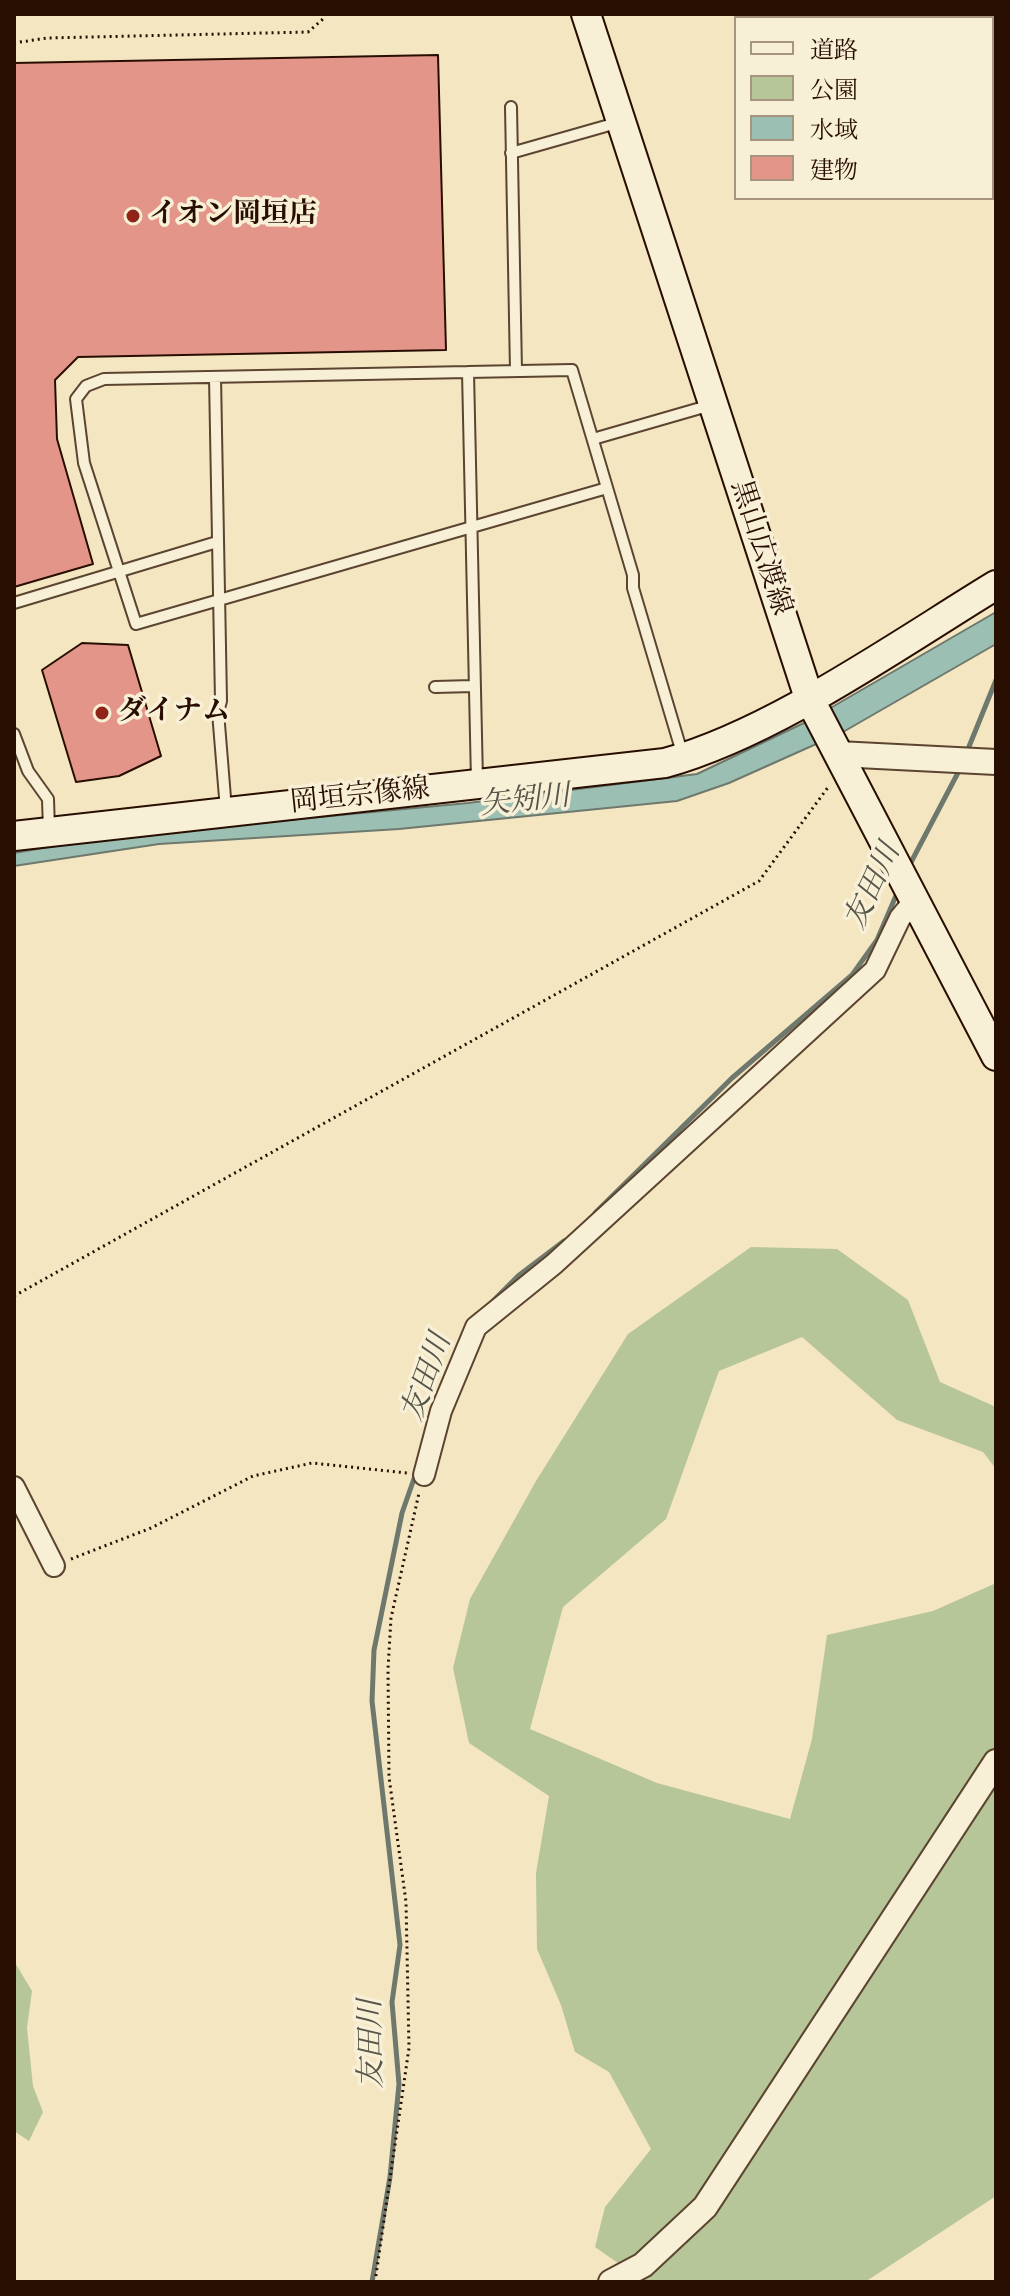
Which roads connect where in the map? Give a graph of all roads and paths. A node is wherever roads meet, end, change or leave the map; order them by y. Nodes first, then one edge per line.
1 (322, 14) edge
2 (586, 14) edge
3 (14, 43) edge
4 (511, 107) dead end
5 (621, 122) junction
6 (511, 153) junction
7 (516, 371) junction
8 (468, 372) junction
9 (215, 377) junction
10 (713, 405) junction
11 (593, 439) junction
12 (607, 488) junction
13 (470, 527) junction
14 (217, 542) junction
15 (116, 573) junction
16 (996, 585) edge
17 (219, 599) junction
18 (14, 603) edge
19 (473, 686) junction
20 (435, 687) dead end
21 (809, 698) junction
22 (14, 734) edge
23 (684, 758) junction
24 (991, 762) edge
25 (843, 764) junction
26 (477, 785) junction
27 (226, 812) junction
28 (49, 830) junction
29 (14, 836) edge
30 (915, 900) junction
31 (996, 1056) edge
32 (14, 1296) edge
33 (424, 1475) junction
34 (14, 1487) edge
35 (54, 1566) joint
36 (996, 1762) edge
37 (375, 2282) edge
38 (611, 2282) edge

1 - 3 path
2 - 5 main road, 黒山広渡線
4 - 6 lane
5 - 6 lane
5 - 10 main road, 黒山広渡線
6 - 7 lane
7 - 8 lane
7 - 11 lane
8 - 9 lane
8 - 13 lane
9 - 14 lane
9 - 15 lane
10 - 11 lane
10 - 21 main road, 黒山広渡線
11 - 12 lane
12 - 13 lane
12 - 23 lane
13 - 17 lane
13 - 19 lane
14 - 15 lane
14 - 17 lane
15 - 17 lane
15 - 18 lane
16 - 21 main road, 岡垣宗像線
17 - 27 lane
19 - 20 lane
19 - 26 lane
21 - 23 main road, 岡垣宗像線
21 - 25 main road, 黒山広渡線
22 - 28 lane
23 - 26 main road, 岡垣宗像線
24 - 25 street
25 - 30 main road, 黒山広渡線
25 - 32 path
26 - 27 main road, 岡垣宗像線
27 - 28 main road, 岡垣宗像線
28 - 29 main road, 岡垣宗像線
30 - 31 main road, 黒山広渡線
30 - 33 street
33 - 35 path
33 - 37 path
34 - 35 street
36 - 38 street

